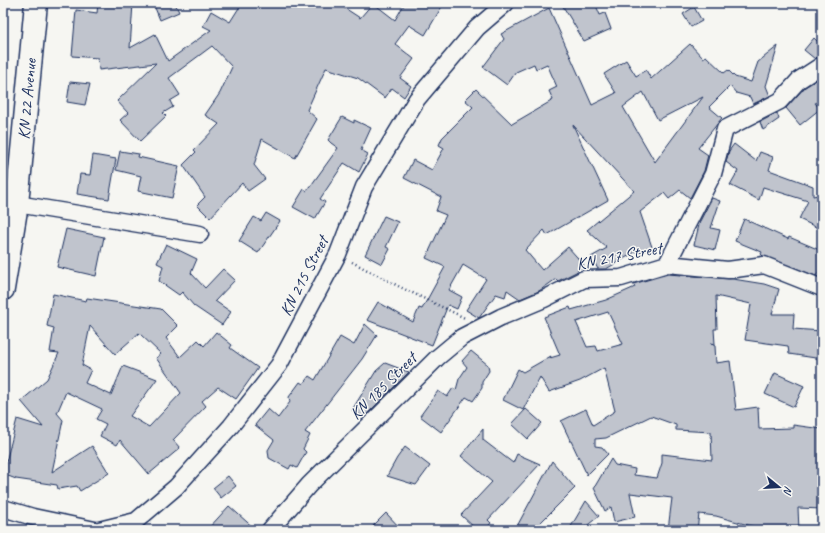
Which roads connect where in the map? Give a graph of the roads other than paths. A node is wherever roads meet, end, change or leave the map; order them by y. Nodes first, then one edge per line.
1 (36, 3) edge
2 (506, 3) edge
3 (822, 65) edge
4 (17, 204) junction
5 (200, 234) dead end
6 (667, 264) junction
7 (822, 288) edge
8 (3, 289) edge
9 (544, 299) joint
10 (3, 508) edge
11 (95, 530) edge
12 (99, 530) edge
13 (270, 530) edge

1 - 4 street, KN 22 Avenue
2 - 12 street, KN 215 Street
3 - 6 street
4 - 5 street
4 - 8 street, KN 22 Avenue
6 - 7 street, KN 217 Street
6 - 9 street, KN 217 Street
9 - 13 street, KN 185 Street
10 - 11 street

